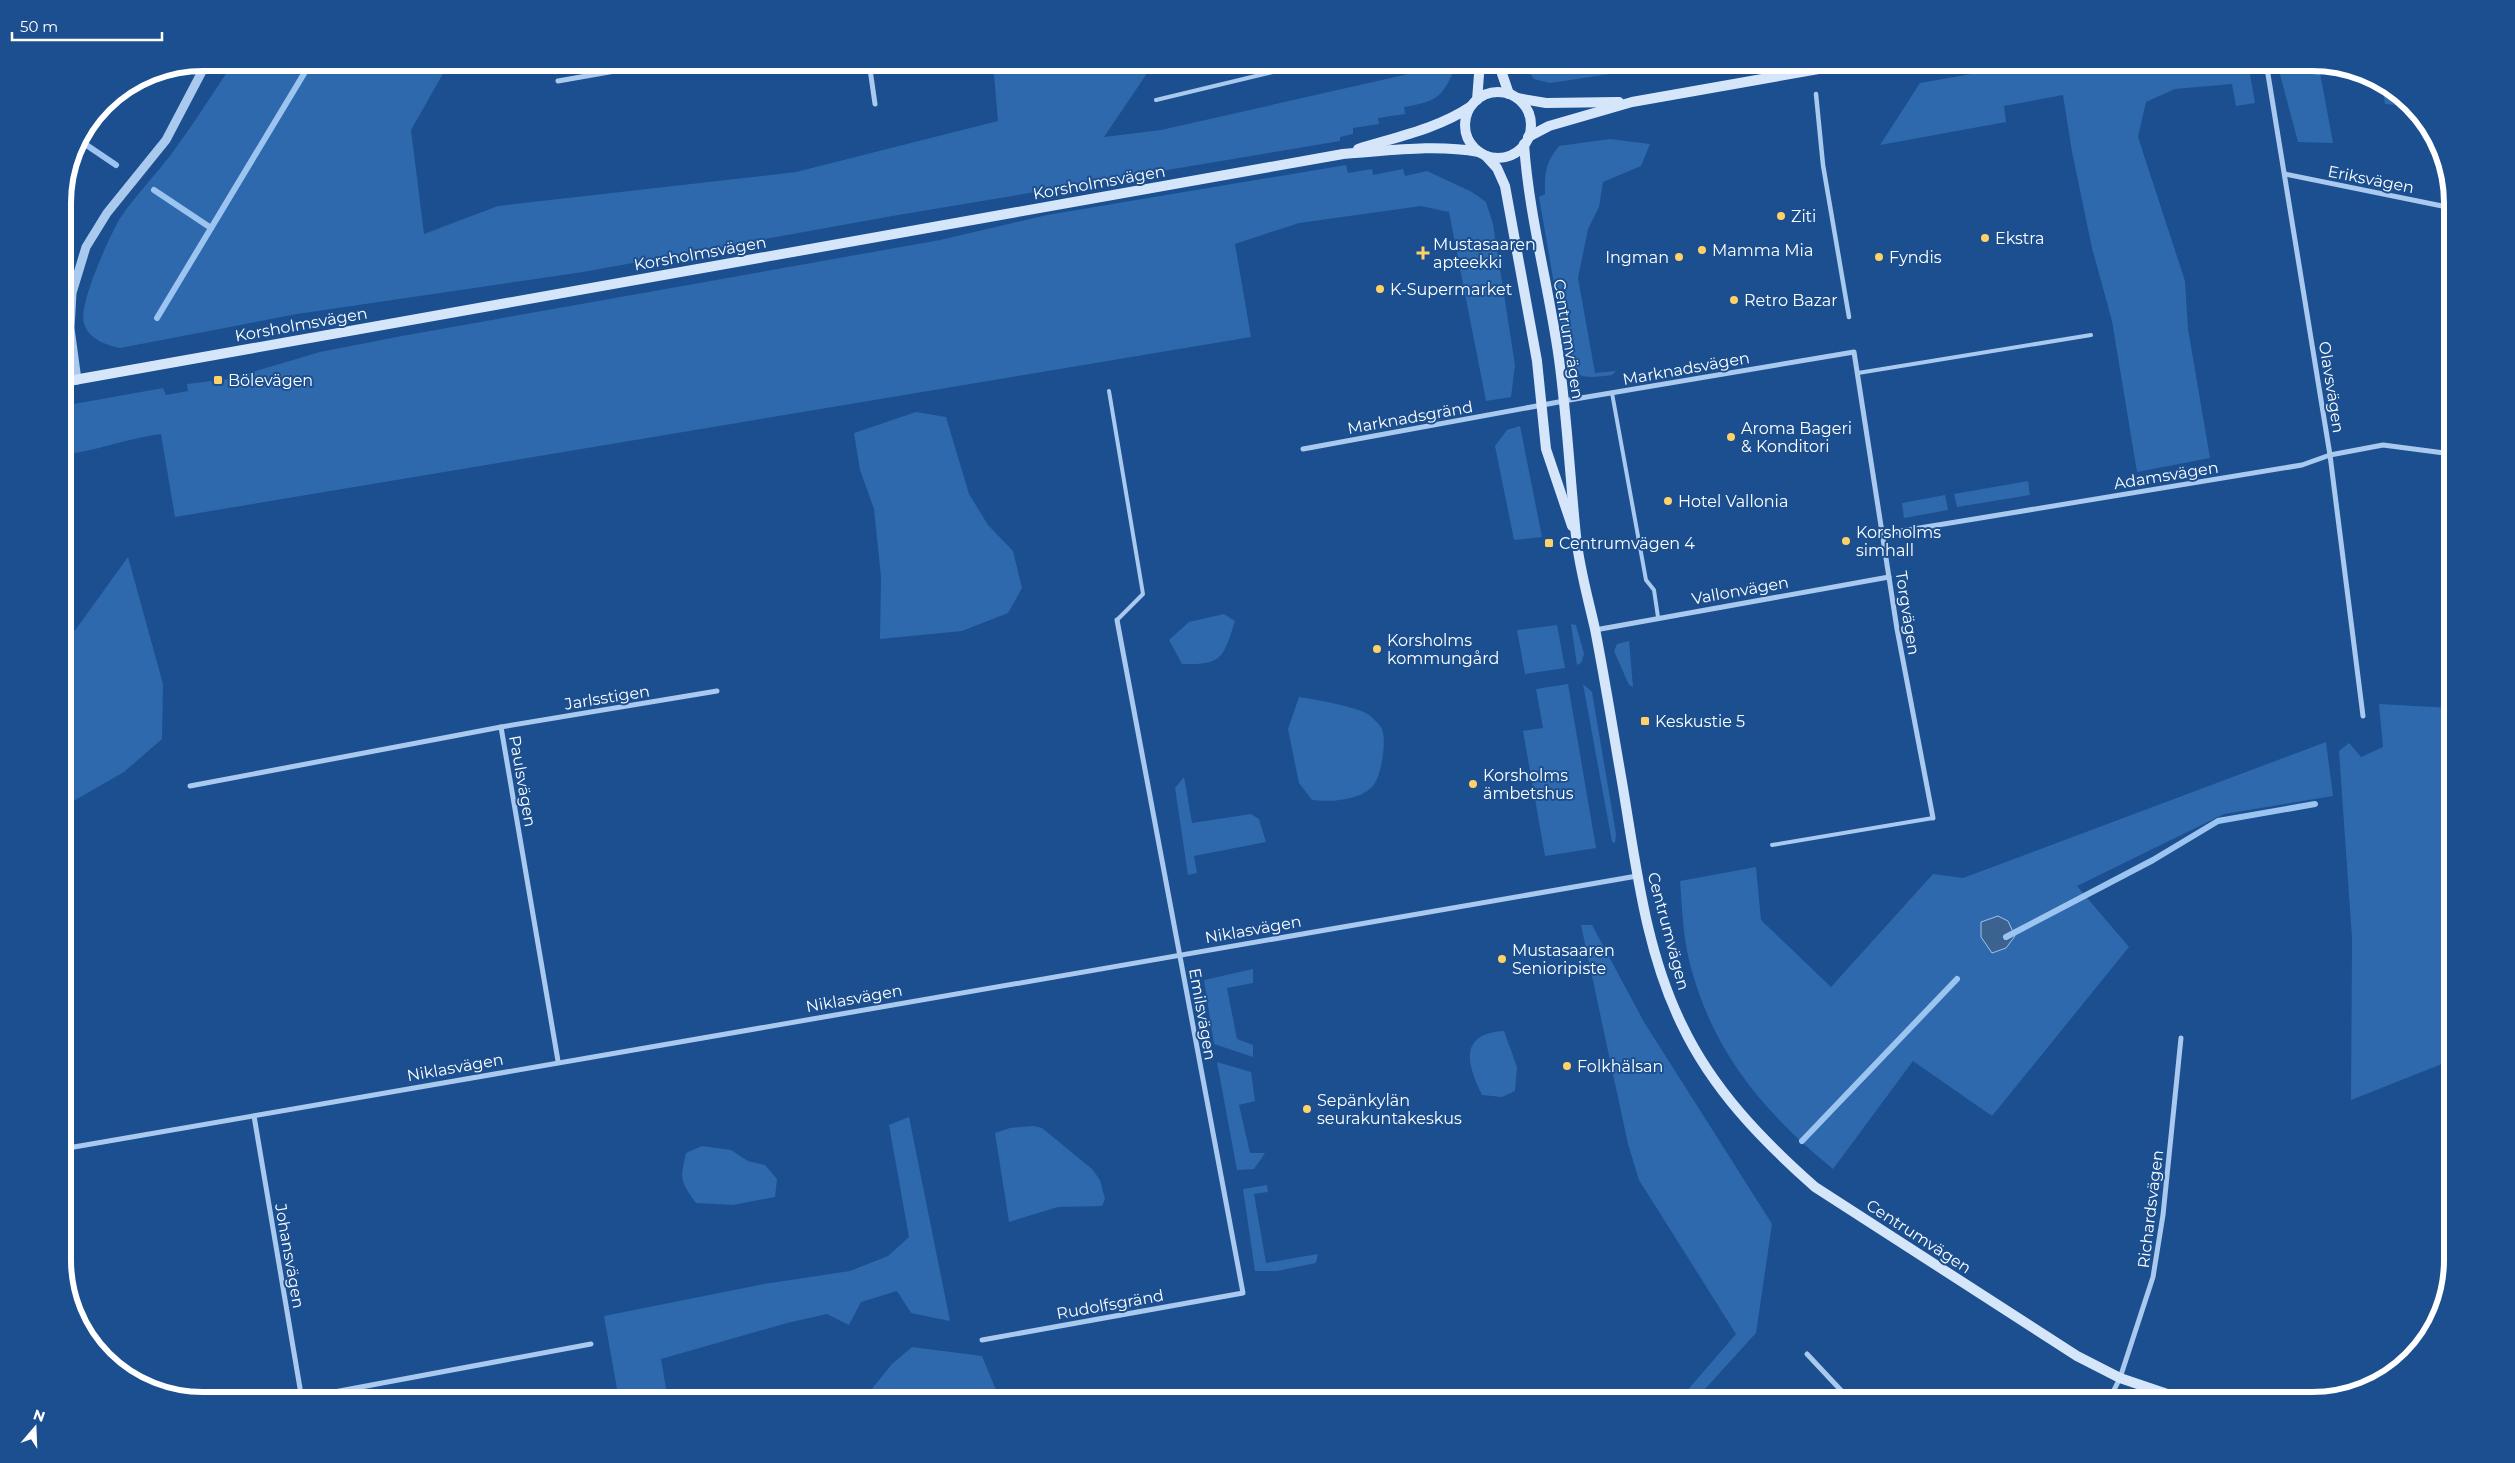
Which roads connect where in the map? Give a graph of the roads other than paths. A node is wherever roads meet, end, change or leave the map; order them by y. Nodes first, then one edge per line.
1 (201, 71) edge
2 (615, 71) edge
3 (870, 71) edge
4 (1277, 71) edge
5 (1479, 71) edge
6 (1502, 71) edge
7 (1807, 71) edge
8 (2268, 71) edge
9 (558, 81) dead end
10 (1816, 94) dead end
11 (1513, 96) junction
12 (1156, 100) dead end
13 (1632, 102) junction
14 (1474, 103) junction
15 (875, 104) dead end
16 (1526, 140) junction
17 (1343, 154) junction
18 (1482, 154) junction
19 (2285, 174) junction
20 (2443, 206) edge
21 (72, 293) edge
22 (1849, 316) dead end
23 (2090, 335) dead end
24 (72, 343) edge
25 (1854, 352) joint
26 (1858, 373) junction
27 (77, 380) junction
28 (72, 381) edge
29 (1109, 392) dead end
30 (1612, 393) junction
31 (1564, 402) junction
32 (1542, 406) junction
33 (1522, 409) joint
34 (1303, 449) dead end
35 (2443, 453) edge
36 (2330, 455) junction
37 (1883, 534) junction
38 (1576, 538) junction
39 (1889, 577) junction
40 (1658, 617) junction
41 (1117, 620) joint
42 (1595, 630) junction
43 (717, 691) dead end
44 (2363, 716) dead end
45 (501, 727) junction
46 (190, 786) dead end
47 (1933, 818) joint
48 (1772, 844) dead end
49 (1638, 876) junction
50 (1179, 954) junction
51 (2181, 1038) dead end
52 (558, 1062) junction
53 (254, 1116) junction
54 (74, 1146) dead end
55 (1243, 1293) joint
56 (982, 1340) dead end
57 (591, 1344) dead end
58 (1807, 1354) dead end
59 (2120, 1378) junction
60 (301, 1392) edge
61 (339, 1392) edge
62 (1843, 1392) edge
63 (2113, 1392) edge
64 (2161, 1392) edge

1 - 21 street
2 - 9 street
3 - 15 street
4 - 12 lane
5 - 14 main road
6 - 11 main road
7 - 13 main road
8 - 19 street, Olavsvägen
10 - 22 street
11 - 13 main road
11 - 14 main road
11 - 16 main road
13 - 16 main road
14 - 17 main road, Korsholmsvägen
14 - 18 main road
16 - 18 main road
16 - 31 main road, Centrumvägen
17 - 18 main road, Korsholmsvägen
17 - 27 main road, Korsholmsvägen
18 - 32 main road, Centrumvägen
19 - 20 street, Eriksvägen
19 - 36 street, Olavsvägen
23 - 26 lane
24 - 27 street
25 - 26 street, Torgvägen
25 - 30 street, Marknadsvägen
26 - 37 street, Torgvägen
27 - 28 main road, Korsholmsvägen
29 - 41 lane
30 - 31 street, Marknadsvägen
30 - 40 lane
31 - 32 street, Marknadsvägen
31 - 38 main road, Centrumvägen
32 - 33 street, Marknadsvägen
32 - 38 main road, Centrumvägen
33 - 34 street, Marknadsgränd
35 - 36 street, Adamsvägen
36 - 37 street, Adamsvägen
36 - 44 street, Olavsvägen
37 - 39 street, Torgvägen
38 - 42 main road, Centrumvägen
39 - 40 street, Vallonvägen
39 - 47 street, Torgvägen
40 - 42 street, Vallonvägen
41 - 50 street, Emilsvägen
42 - 49 main road, Centrumvägen
43 - 45 street, Jarlsstigen
45 - 46 street, Paulsvägen
45 - 52 street, Paulsvägen
47 - 48 lane
49 - 50 street, Niklasvägen
49 - 59 main road, Centrumvägen
50 - 52 street, Niklasvägen
50 - 55 street, Emilsvägen
51 - 59 street, Richardsvägen
52 - 53 street, Niklasvägen
53 - 54 street, Niklasvägen
53 - 60 street, Johansvägen
55 - 56 street, Rudolfsgränd
57 - 61 street
58 - 62 street
59 - 63 street, Richardsvägen
59 - 64 main road, Centrumvägen

